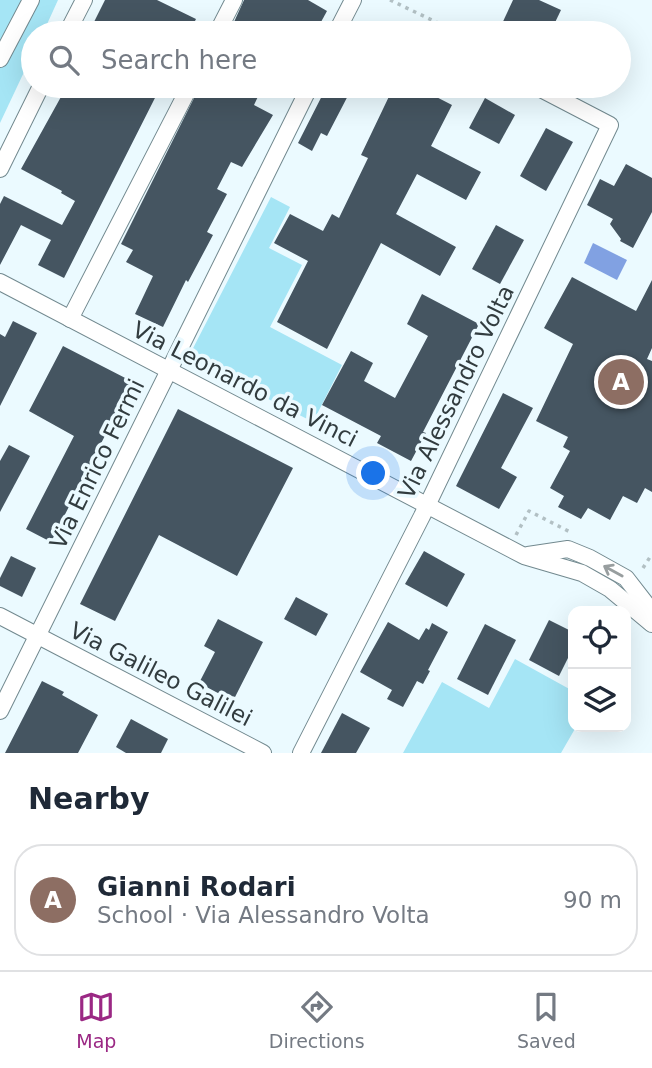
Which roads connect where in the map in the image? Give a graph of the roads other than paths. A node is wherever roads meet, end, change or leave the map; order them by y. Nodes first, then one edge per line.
1 (32, 0) edge
2 (84, 0) edge
3 (234, 0) edge
4 (353, 0) edge
5 (73, 21) edge
6 (223, 21) edge
7 (342, 21) edge
8 (0, 59) edge
9 (35, 98) edge
10 (184, 98) edge
11 (304, 98) edge
12 (558, 98) edge
13 (0, 169) edge
14 (0, 282) edge
15 (70, 319) junction
16 (169, 371) junction
17 (428, 505) junction
18 (0, 616) edge
19 (652, 623) edge
20 (37, 636) junction
21 (0, 711) edge
22 (263, 753) edge
23 (301, 753) edge

1 - 8 street
2 - 5 street
3 - 6 street
4 - 7 street
9 - 13 street
10 - 15 street
11 - 16 street, Via Enrico Fermi
12 - 17 street, Via Alessandro Volta
14 - 15 street, Via Leonardo da Vinci
15 - 16 street, Via Leonardo da Vinci
16 - 17 street, Via Leonardo da Vinci
16 - 20 street, Via Enrico Fermi
17 - 19 street, Via Leonardo da Vinci
17 - 23 street, Via Alessandro Volta
18 - 20 street
20 - 21 street, Via Enrico Fermi
20 - 22 street, Via Galileo Galilei

